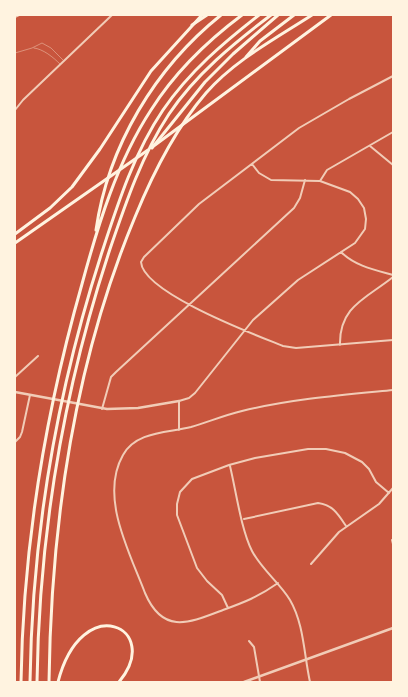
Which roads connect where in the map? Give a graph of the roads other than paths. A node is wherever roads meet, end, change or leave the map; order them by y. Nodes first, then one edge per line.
1 (19, 15) edge
2 (112, 15) edge
3 (202, 15) edge
4 (207, 15) edge
5 (221, 15) edge
6 (242, 15) edge
7 (259, 15) edge
8 (271, 15) edge
9 (278, 15) edge
10 (294, 15) edge
11 (312, 15) edge
12 (332, 15) edge
13 (15, 17) edge
14 (192, 25) junction
15 (32, 48) junction
16 (15, 52) edge
17 (64, 61) junction
18 (242, 61) junction
19 (60, 65) junction
20 (393, 76) edge
21 (15, 110) edge
22 (393, 132) edge
23 (369, 145) junction
24 (152, 148) junction
25 (252, 164) junction
26 (393, 166) edge
27 (305, 180) junction
28 (320, 181) junction
29 (15, 234) edge
30 (95, 239) junction
31 (15, 243) edge
32 (341, 252) junction
33 (393, 276) edge
34 (188, 305) junction
35 (244, 330) junction
36 (393, 340) edge
37 (340, 345) junction
38 (38, 356) dead end
39 (15, 378) edge
40 (393, 390) edge
41 (15, 392) edge
42 (30, 395) junction
43 (179, 401) junction
44 (102, 409) junction
45 (179, 430) junction
46 (15, 442) edge
47 (230, 465) junction
48 (393, 488) edge
49 (389, 493) junction
50 (243, 520) junction
51 (346, 526) junction
52 (392, 540) edge
53 (393, 544) edge
54 (311, 564) dead end
55 (278, 583) junction
56 (228, 608) junction
57 (393, 628) edge
58 (249, 640) dead end
59 (305, 659) junction
60 (259, 676) junction
61 (21, 682) edge
62 (30, 682) edge
63 (36, 682) edge
64 (49, 682) edge
65 (58, 682) edge
66 (119, 682) edge
67 (244, 682) edge
68 (260, 682) edge
69 (310, 682) edge

1 - 13 street
2 - 17 street
3 - 14 highway
4 - 14 highway
5 - 30 highway
6 - 30 highway
7 - 62 highway
8 - 63 highway
9 - 24 highway
10 - 18 highway
11 - 18 highway
12 - 24 highway
14 - 29 highway
15 - 16 lane
15 - 17 lane
15 - 19 lane
17 - 19 street
18 - 64 highway
19 - 21 street
20 - 25 street
22 - 23 street
23 - 26 street
23 - 28 street
24 - 31 highway
25 - 27 street
25 - 34 street
27 - 28 street
27 - 34 street
28 - 32 street
30 - 61 highway
32 - 33 street
32 - 35 street
33 - 37 street
34 - 35 street
34 - 44 street
35 - 37 street
35 - 43 street
36 - 37 street
38 - 39 street
40 - 45 street
41 - 42 street
42 - 44 street
42 - 46 street
43 - 44 street
43 - 45 street
45 - 56 street
47 - 49 street
47 - 50 street
47 - 56 street
48 - 49 street
49 - 51 street
50 - 51 street
50 - 55 street
51 - 54 street
52 - 53 street
55 - 56 street
55 - 59 street
57 - 59 street
58 - 60 street
59 - 60 street
59 - 69 street
60 - 67 street
60 - 68 street
65 - 66 highway

